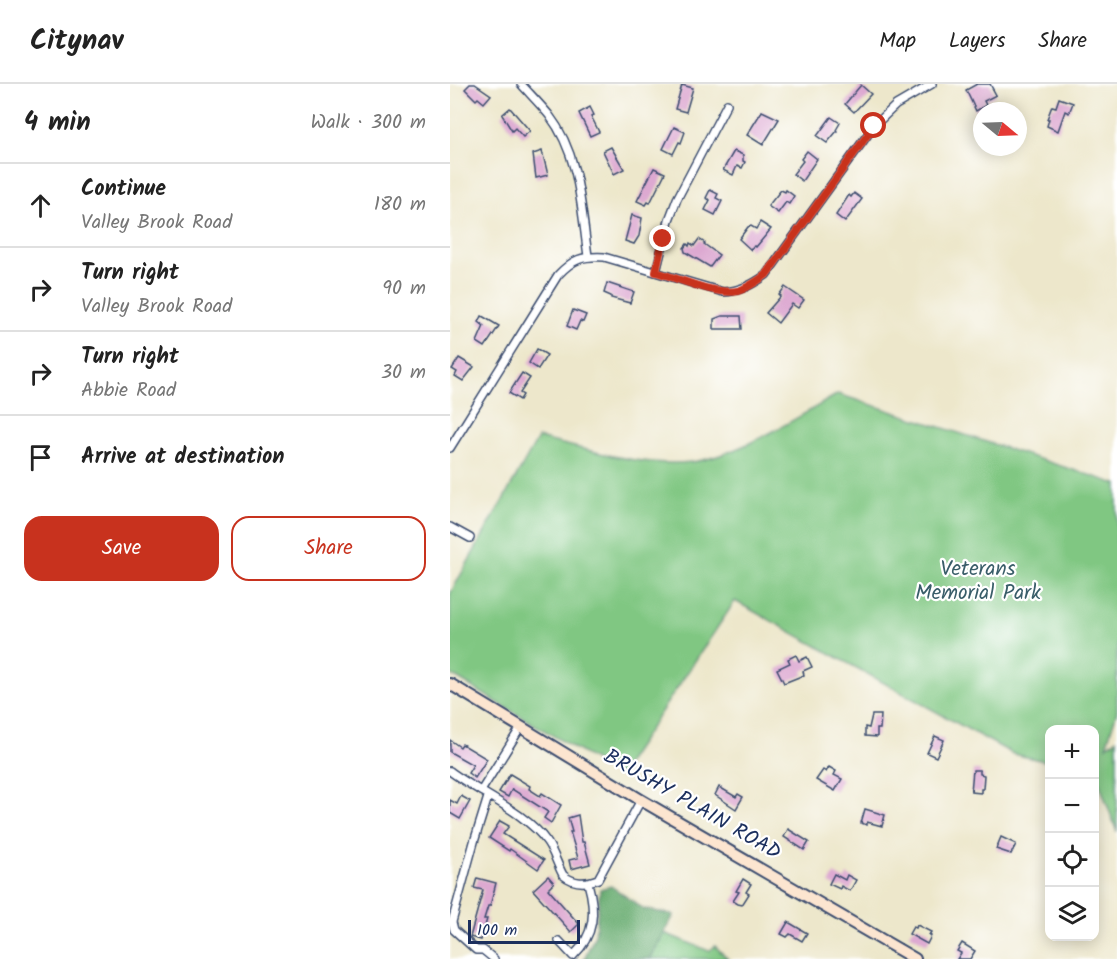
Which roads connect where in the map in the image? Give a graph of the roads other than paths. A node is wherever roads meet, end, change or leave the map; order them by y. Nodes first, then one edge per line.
1 (521, 84) edge
2 (932, 84) edge
3 (727, 104) dead end
4 (588, 256) junction
5 (656, 272) junction
6 (450, 448) edge
7 (450, 527) edge
8 (470, 538) dead end
9 (450, 684) edge
10 (521, 727) junction
11 (450, 771) edge
12 (481, 791) junction
13 (488, 797) junction
14 (641, 800) junction
15 (588, 883) junction
16 (559, 941) dead end
17 (494, 959) edge
18 (915, 959) edge

1 - 4 street
2 - 5 street
3 - 5 street
4 - 5 street
4 - 6 street
7 - 8 street
9 - 10 main road, BRUSHY PLAIN ROAD
10 - 12 street
10 - 14 main road, BRUSHY PLAIN ROAD
11 - 12 street
12 - 13 street
13 - 15 street
13 - 17 street
14 - 15 street
14 - 18 main road, BRUSHY PLAIN ROAD
15 - 16 street

